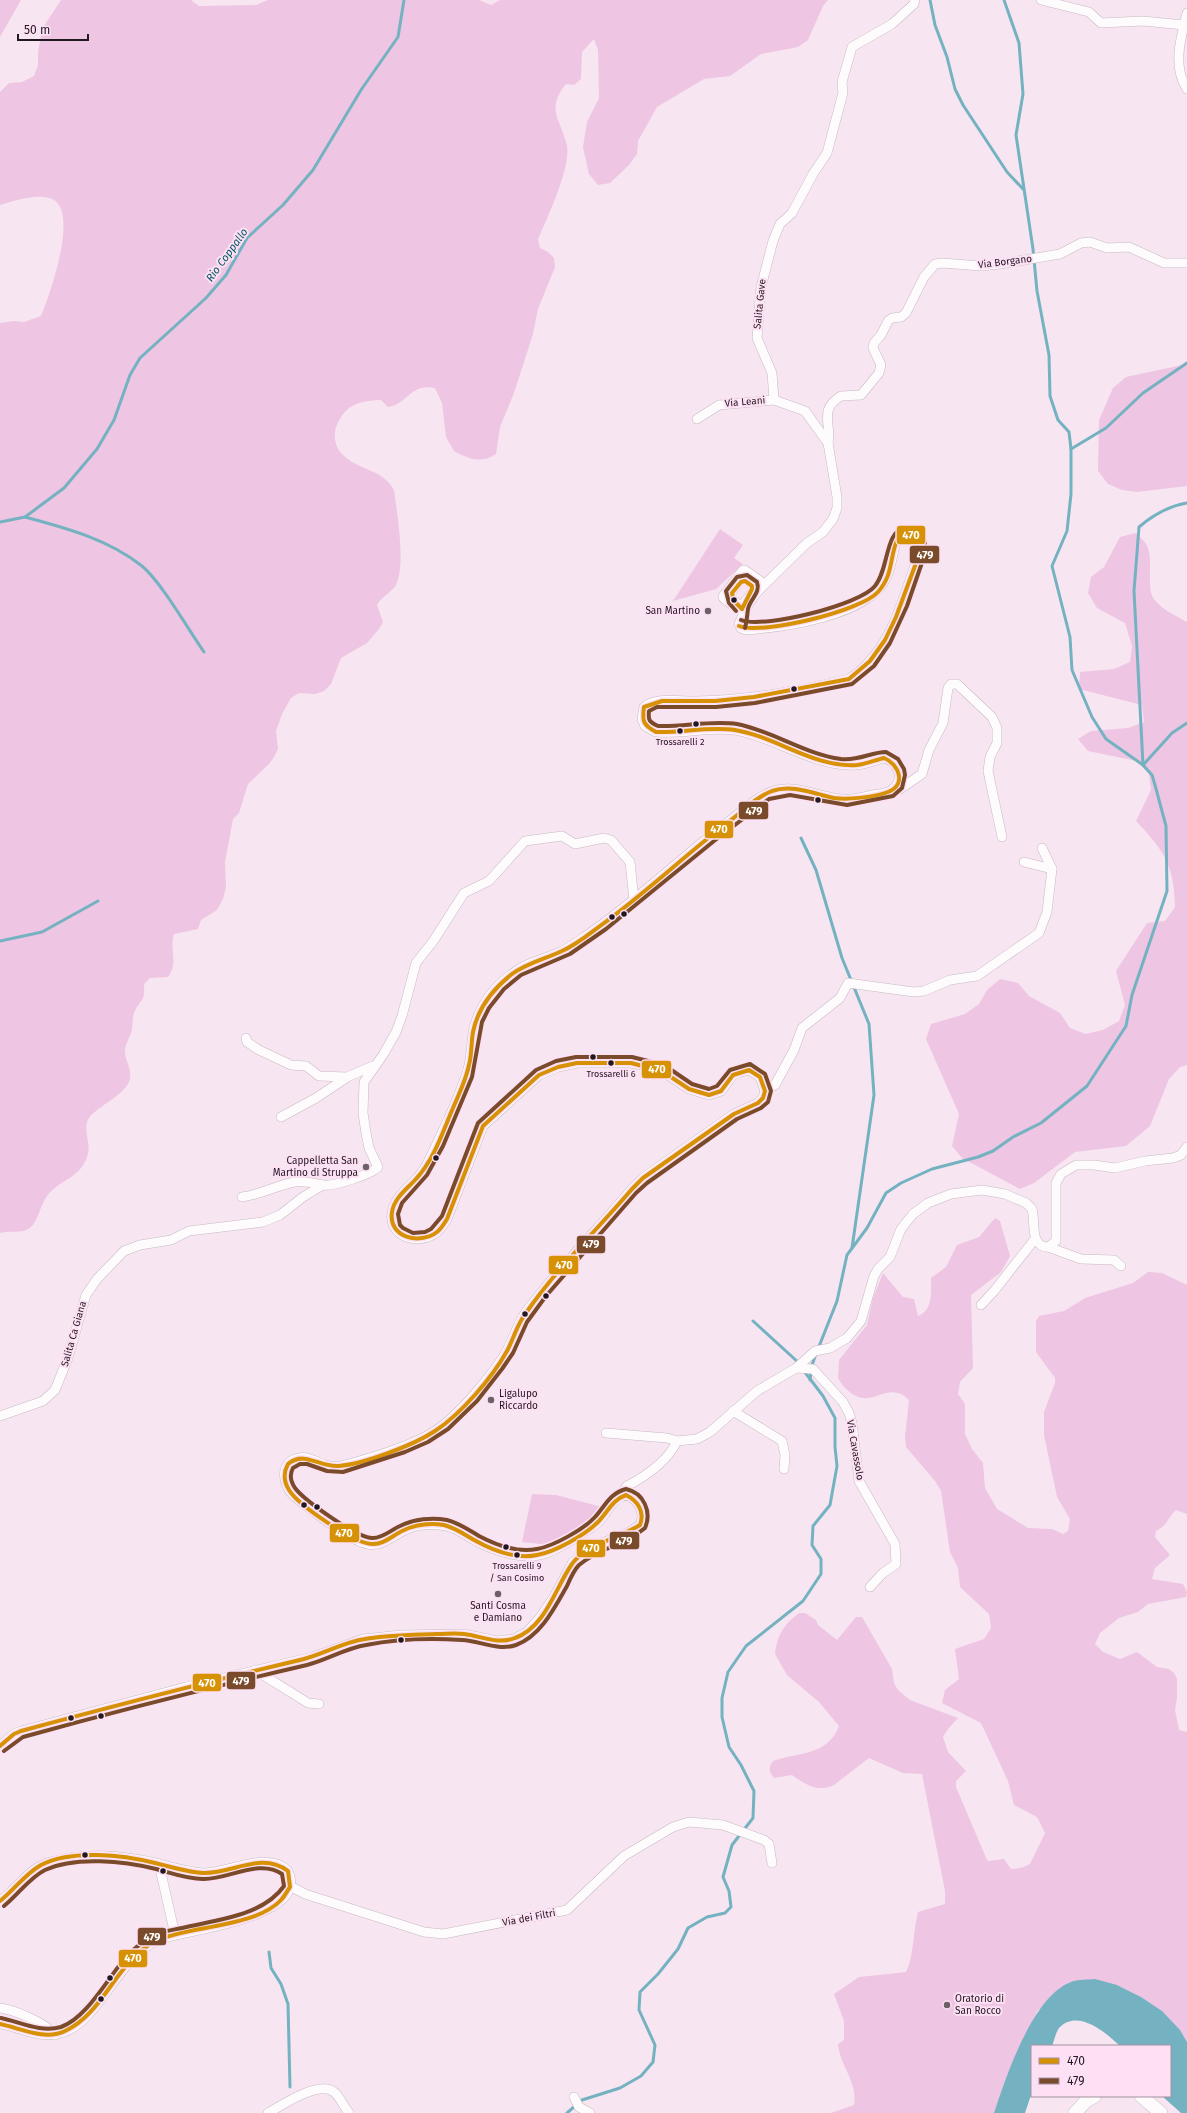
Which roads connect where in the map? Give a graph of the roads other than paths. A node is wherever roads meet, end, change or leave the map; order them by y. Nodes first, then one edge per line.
1 (915, 0) edge
2 (1041, 0) edge
3 (1187, 13) edge
4 (1184, 25) junction
5 (1187, 89) edge
6 (1187, 263) edge
7 (774, 400) junction
8 (697, 419) dead end
9 (828, 443) junction
10 (893, 789) junction
11 (1002, 838) dead end
12 (1042, 848) dead end
13 (1024, 862) dead end
14 (1052, 868) junction
15 (634, 900) junction
16 (246, 1038) dead end
17 (374, 1066) junction
18 (347, 1077) junction
19 (765, 1087) junction
20 (281, 1117) dead end
21 (1187, 1147) edge
22 (323, 1185) junction
23 (242, 1198) dead end
24 (1035, 1239) junction
25 (1048, 1247) junction
26 (1121, 1266) dead end
27 (981, 1305) dead end
28 (796, 1368) junction
29 (733, 1411) junction
30 (0, 1416) edge
31 (606, 1433) dead end
32 (677, 1441) junction
33 (784, 1469) dead end
34 (626, 1495) junction
35 (870, 1587) dead end
36 (255, 1670) junction
37 (319, 1704) dead end
38 (0, 1746) edge
39 (772, 1863) dead end
40 (159, 1864) junction
41 (292, 1887) junction
42 (0, 1901) edge
43 (173, 1926) dead end
44 (0, 2008) edge
45 (0, 2024) edge
46 (55, 2035) junction
47 (574, 2097) dead end
48 (1093, 2097) edge
49 (1143, 2097) edge
50 (586, 2111) edge
51 (268, 2113) edge
52 (349, 2113) edge
53 (1075, 2113) edge
54 (1161, 2113) edge

1 - 7 street, Salita Gave
2 - 4 street
3 - 4 street
4 - 5 street
6 - 9 street, Via Borgano
7 - 8 street, Via Leani
7 - 9 street
9 - 10 street
10 - 11 street
10 - 15 street
12 - 14 street
13 - 14 street
14 - 19 street
15 - 17 street
15 - 19 street
16 - 18 street
17 - 18 street
17 - 22 street, Salita Ca Giana
18 - 20 street
19 - 34 street
21 - 25 street
22 - 23 street, Salita Ca Giana
22 - 30 street, Salita Ca Giana
24 - 25 street
24 - 27 street
24 - 28 street
25 - 26 street
28 - 29 street
28 - 35 street, Via Cavassolo
29 - 32 street
29 - 33 street
31 - 32 street
32 - 34 street
34 - 36 street
36 - 37 street
36 - 38 street
39 - 41 street, Via dei Filtri
40 - 41 street
40 - 42 street
40 - 43 street
41 - 46 street
44 - 46 street
45 - 46 street
47 - 50 street
48 - 53 street
49 - 54 street
51 - 52 street

